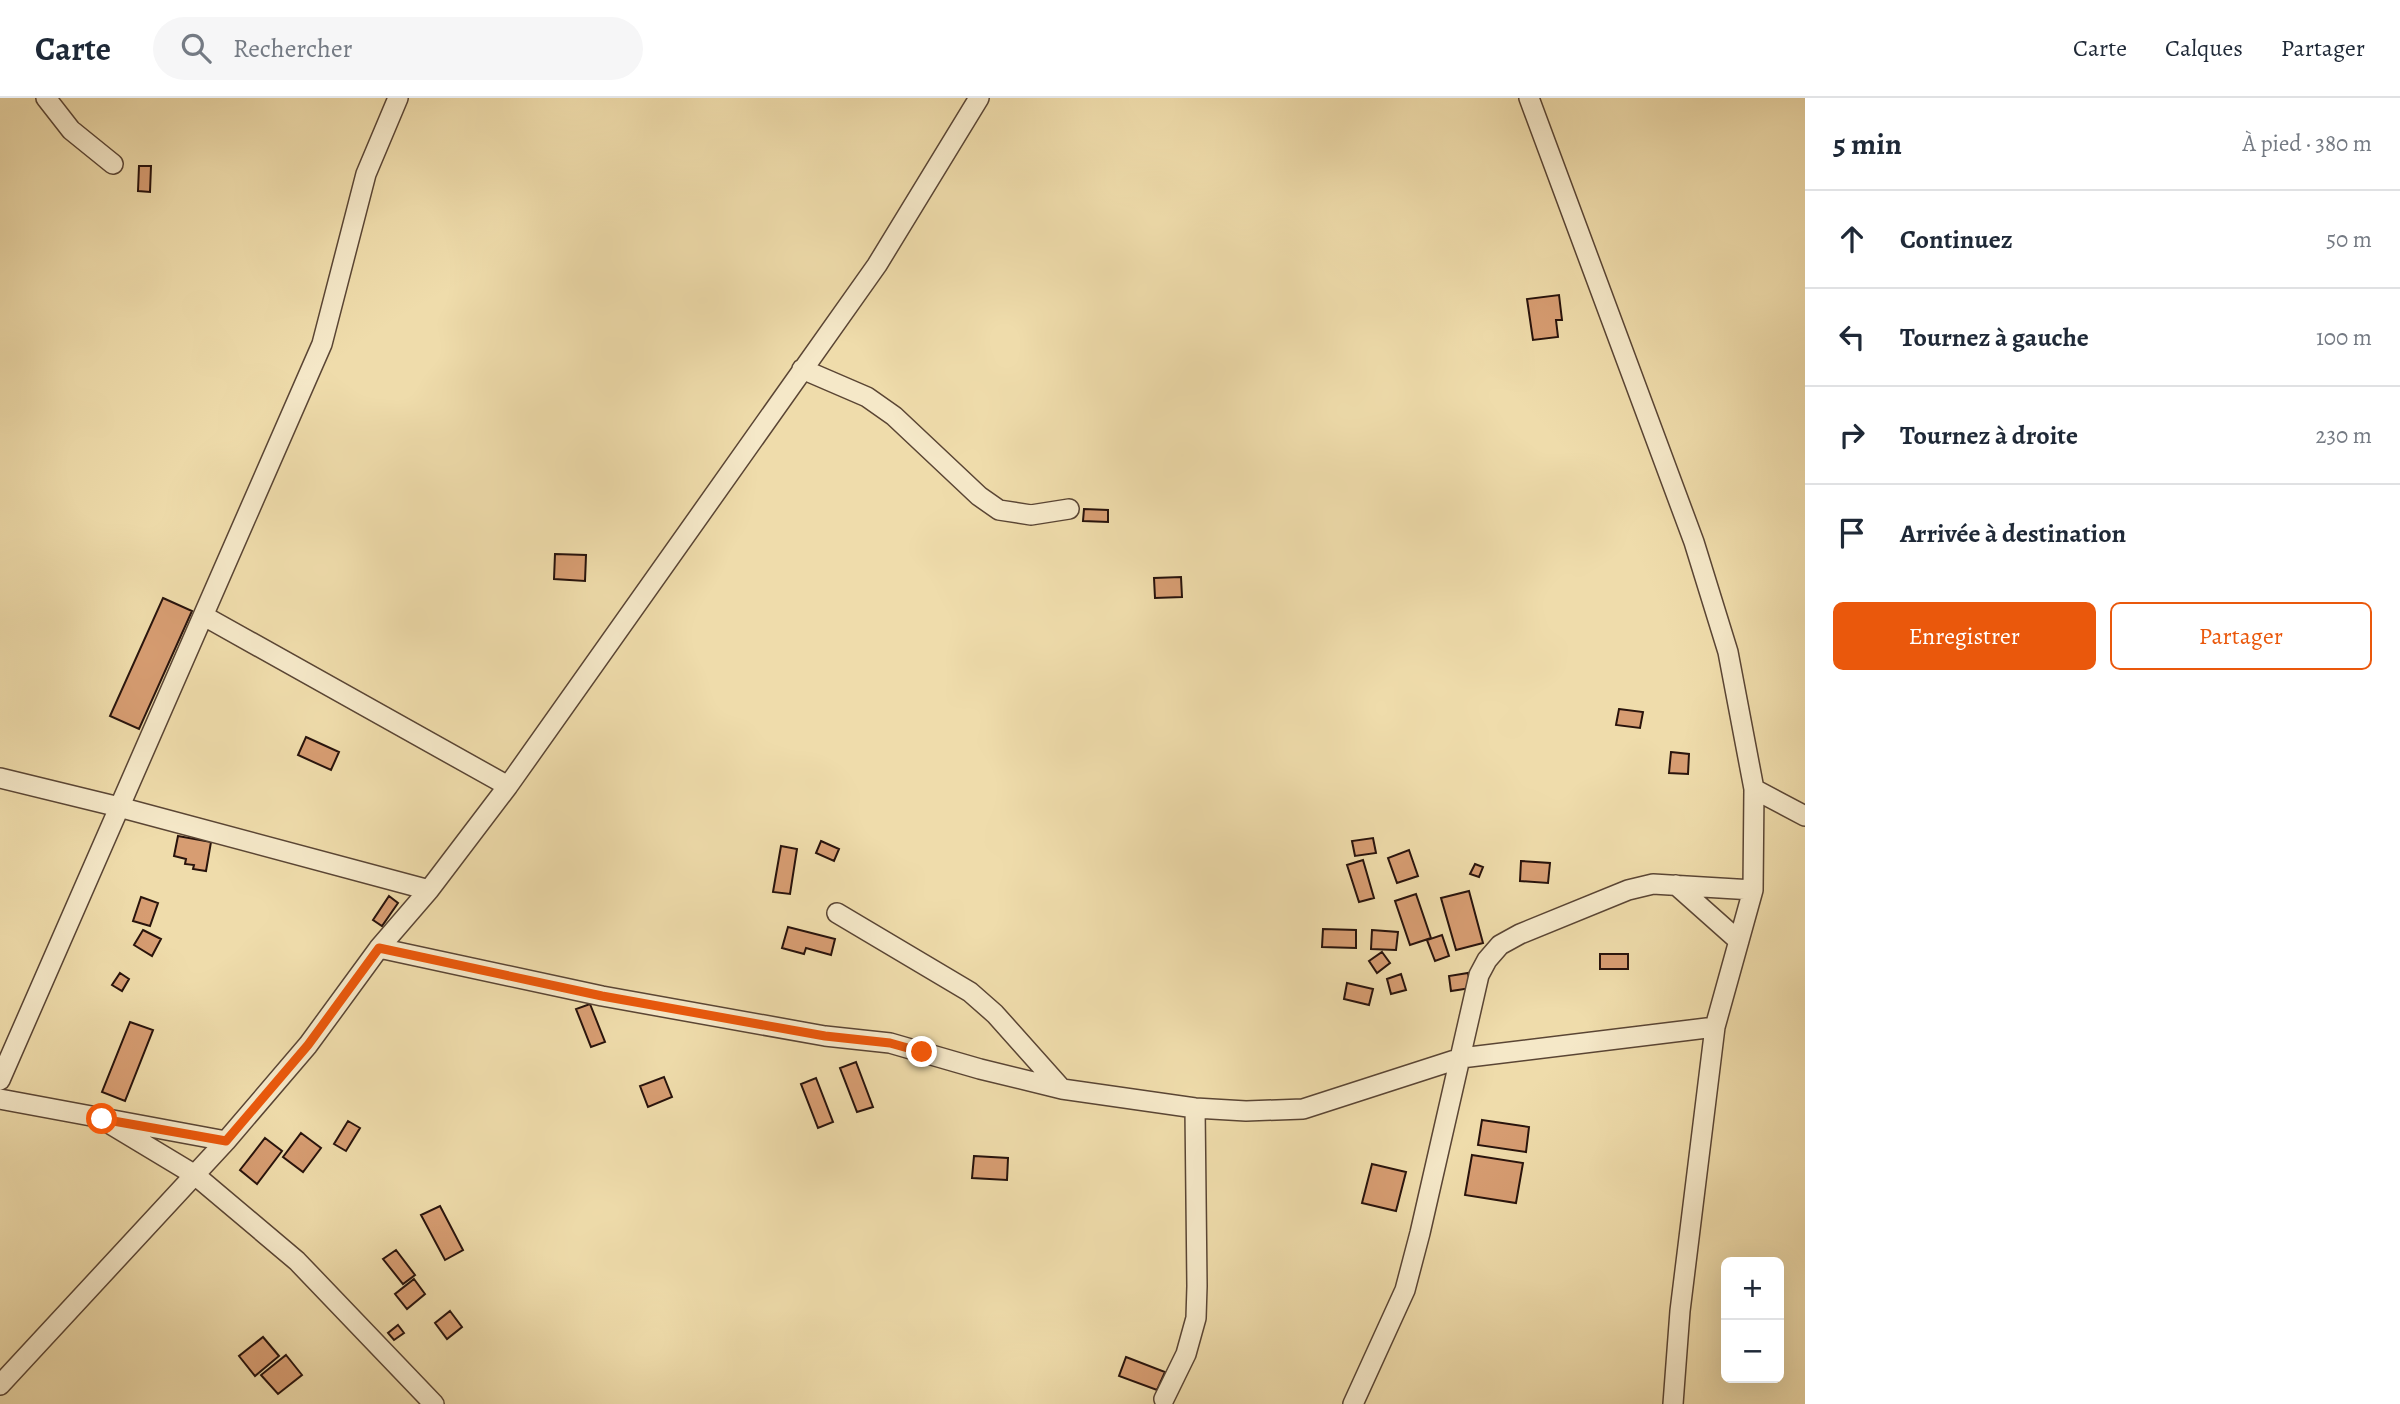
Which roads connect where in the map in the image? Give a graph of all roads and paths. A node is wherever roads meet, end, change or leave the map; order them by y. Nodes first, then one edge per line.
1 (46, 98) edge
2 (398, 98) edge
3 (979, 98) edge
4 (1529, 98) edge
5 (113, 164) dead end
6 (802, 369) junction
7 (1069, 509) dead end
8 (204, 616) junction
9 (0, 778) edge
10 (508, 786) junction
11 (1754, 789) junction
12 (119, 807) junction
13 (1805, 816) edge
14 (1676, 885) junction
15 (429, 890) junction
16 (1753, 890) junction
17 (837, 913) dead end
18 (1739, 941) junction
19 (379, 948) junction
20 (1716, 1027) junction
21 (1461, 1058) junction
22 (0, 1080) edge
23 (1062, 1089) junction
24 (0, 1099) edge
25 (1195, 1108) junction
26 (102, 1119) junction
27 (226, 1141) junction
28 (195, 1175) junction
29 (0, 1385) edge
30 (1164, 1399) dead end
31 (434, 1404) edge
32 (1353, 1404) edge
33 (1673, 1404) edge

1 - 5 street
2 - 8 street
3 - 6 street
4 - 11 street
6 - 7 street
6 - 10 street
8 - 10 street
8 - 12 street
9 - 12 street
10 - 15 street
11 - 13 street
11 - 16 street
12 - 15 street
12 - 22 street
14 - 16 street
14 - 18 street
14 - 21 street
15 - 19 street
16 - 18 street
17 - 23 street
18 - 20 street
19 - 23 street
19 - 27 street
20 - 21 street
20 - 33 street
21 - 25 street
21 - 32 street
23 - 25 street
24 - 26 street
25 - 30 street
26 - 27 street
26 - 28 street
27 - 28 street
28 - 29 street
28 - 31 street

